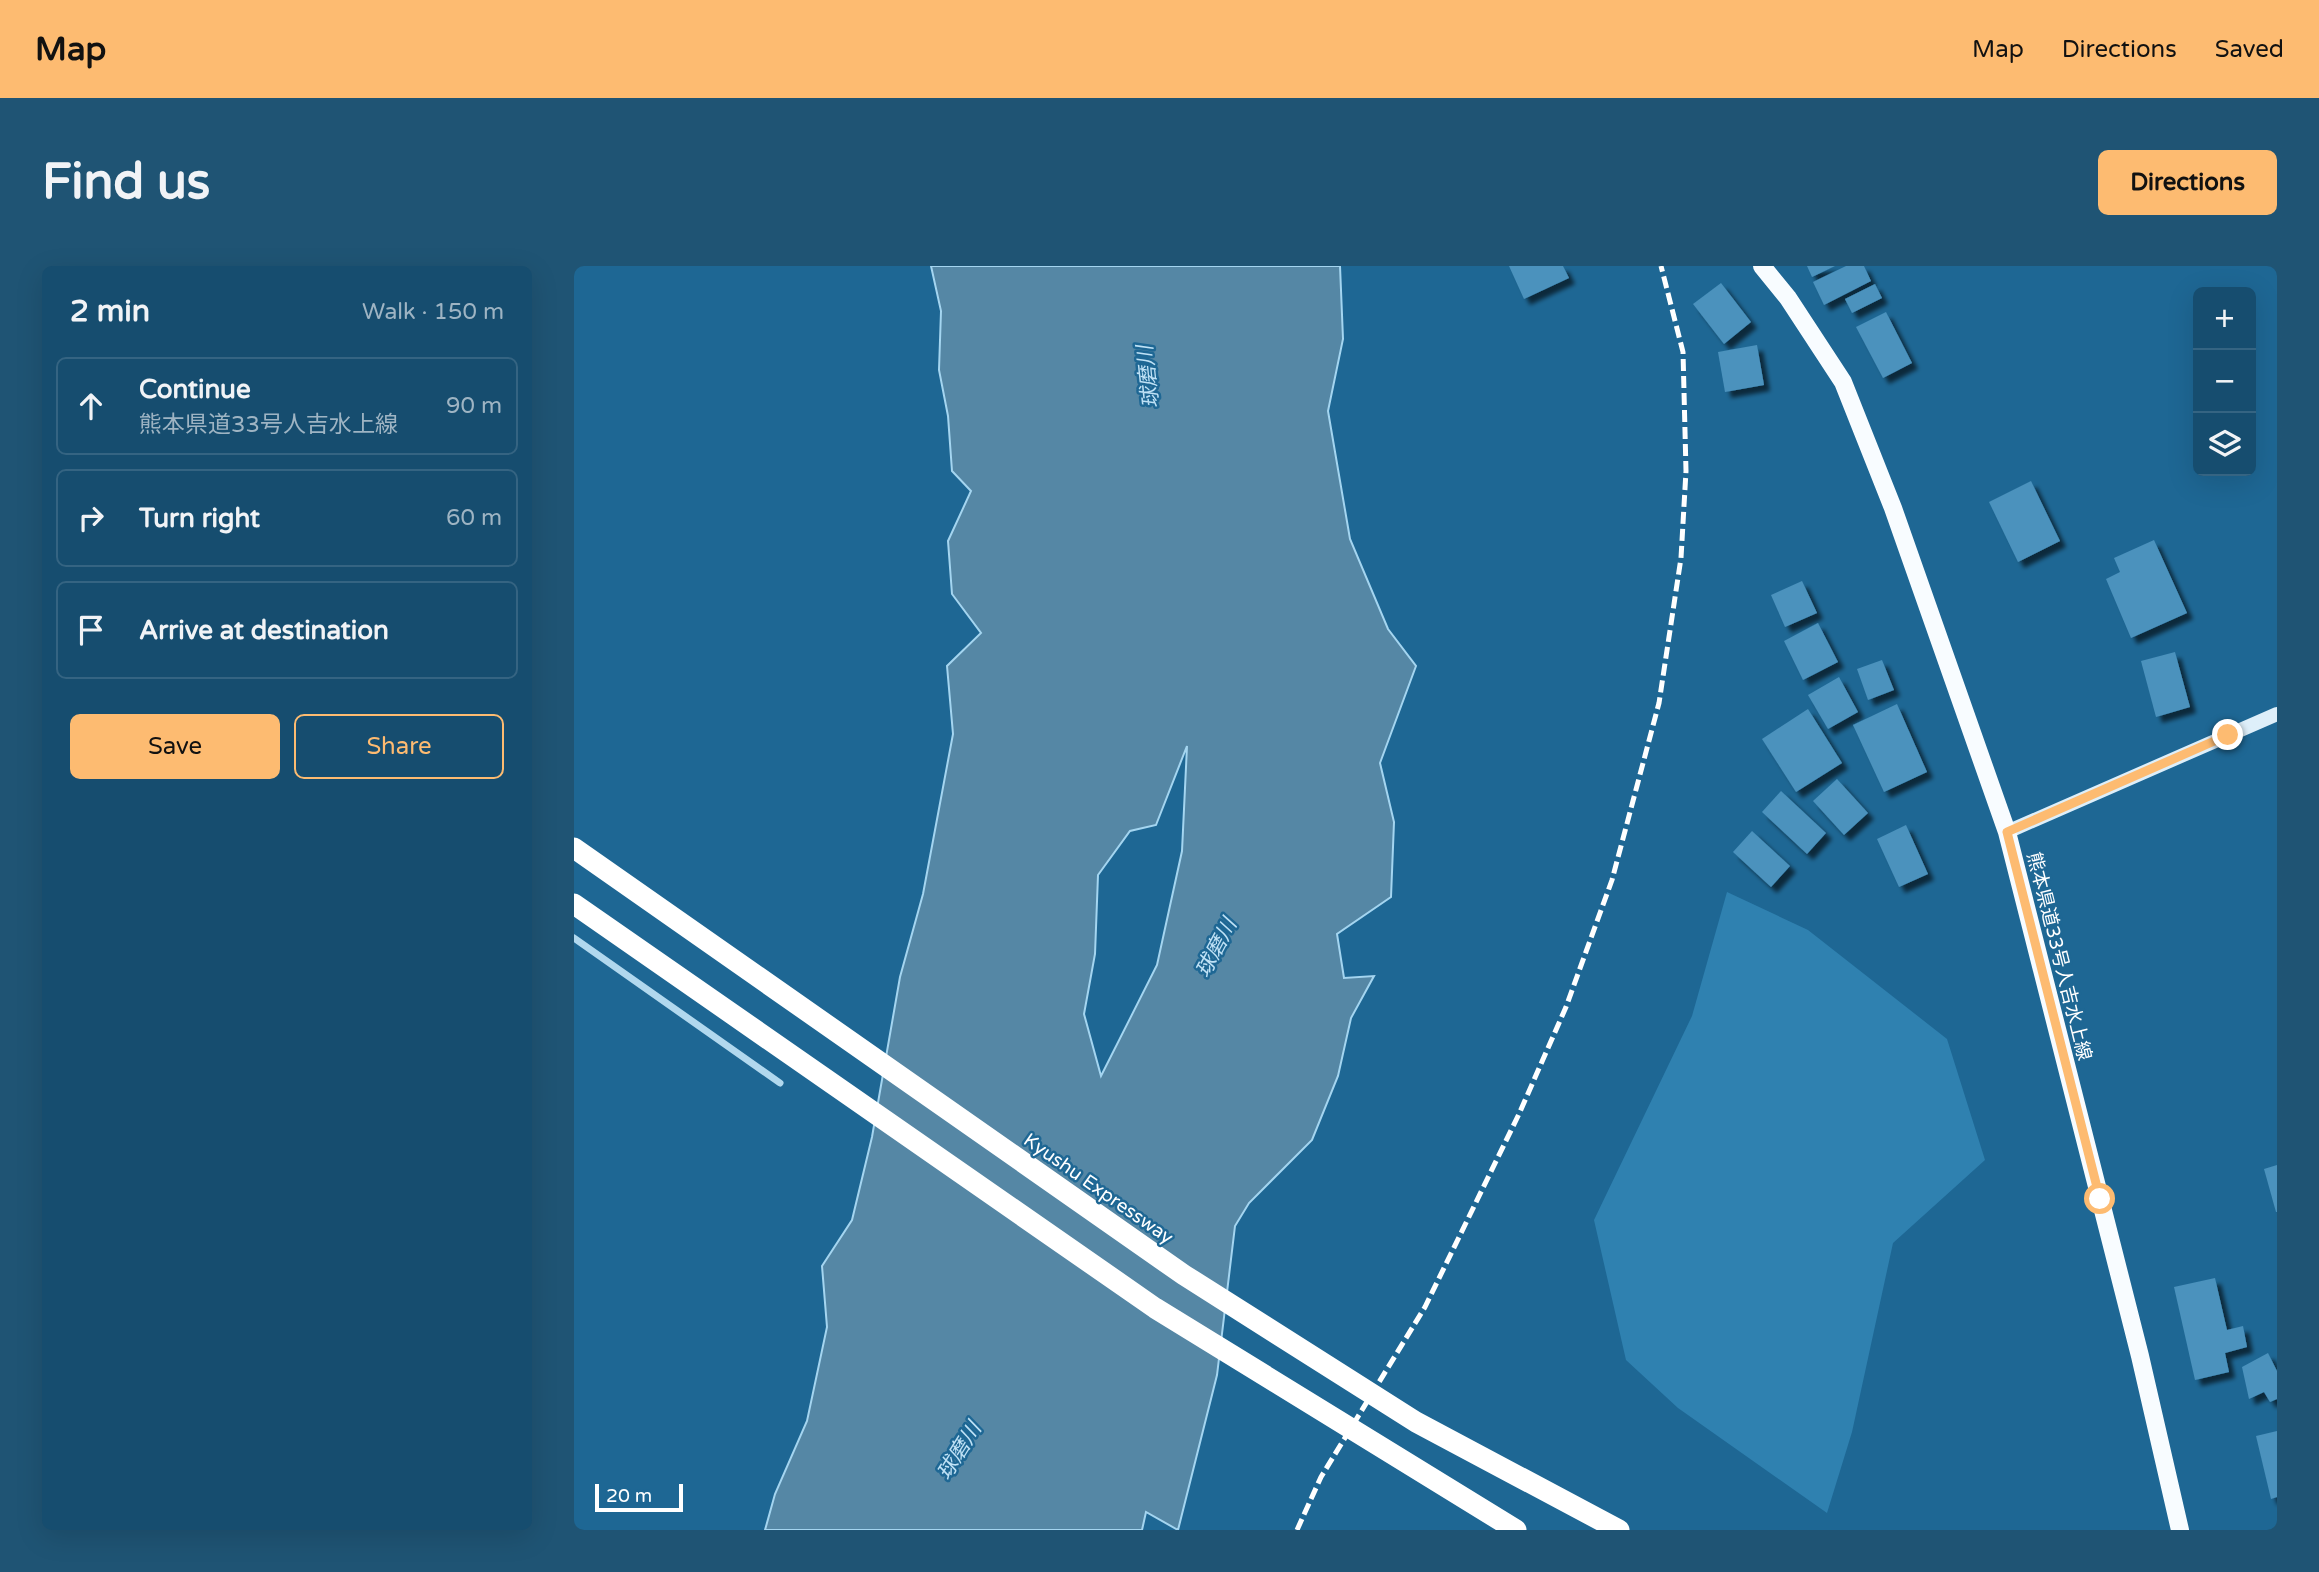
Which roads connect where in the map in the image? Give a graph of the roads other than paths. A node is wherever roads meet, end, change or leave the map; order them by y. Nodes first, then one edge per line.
1 (1762, 266) edge
2 (2277, 714) edge
3 (2007, 832) junction
4 (574, 848) edge
5 (574, 904) edge
6 (574, 938) edge
7 (780, 1083) dead end
8 (1516, 1530) edge
9 (1619, 1530) edge
10 (2180, 1530) edge

1 - 3 main road, 熊本県道33号人吉水上線
2 - 3 street
3 - 10 main road, 熊本県道33号人吉水上線
4 - 9 highway, Kyushu Expressway
5 - 8 highway
6 - 7 street

